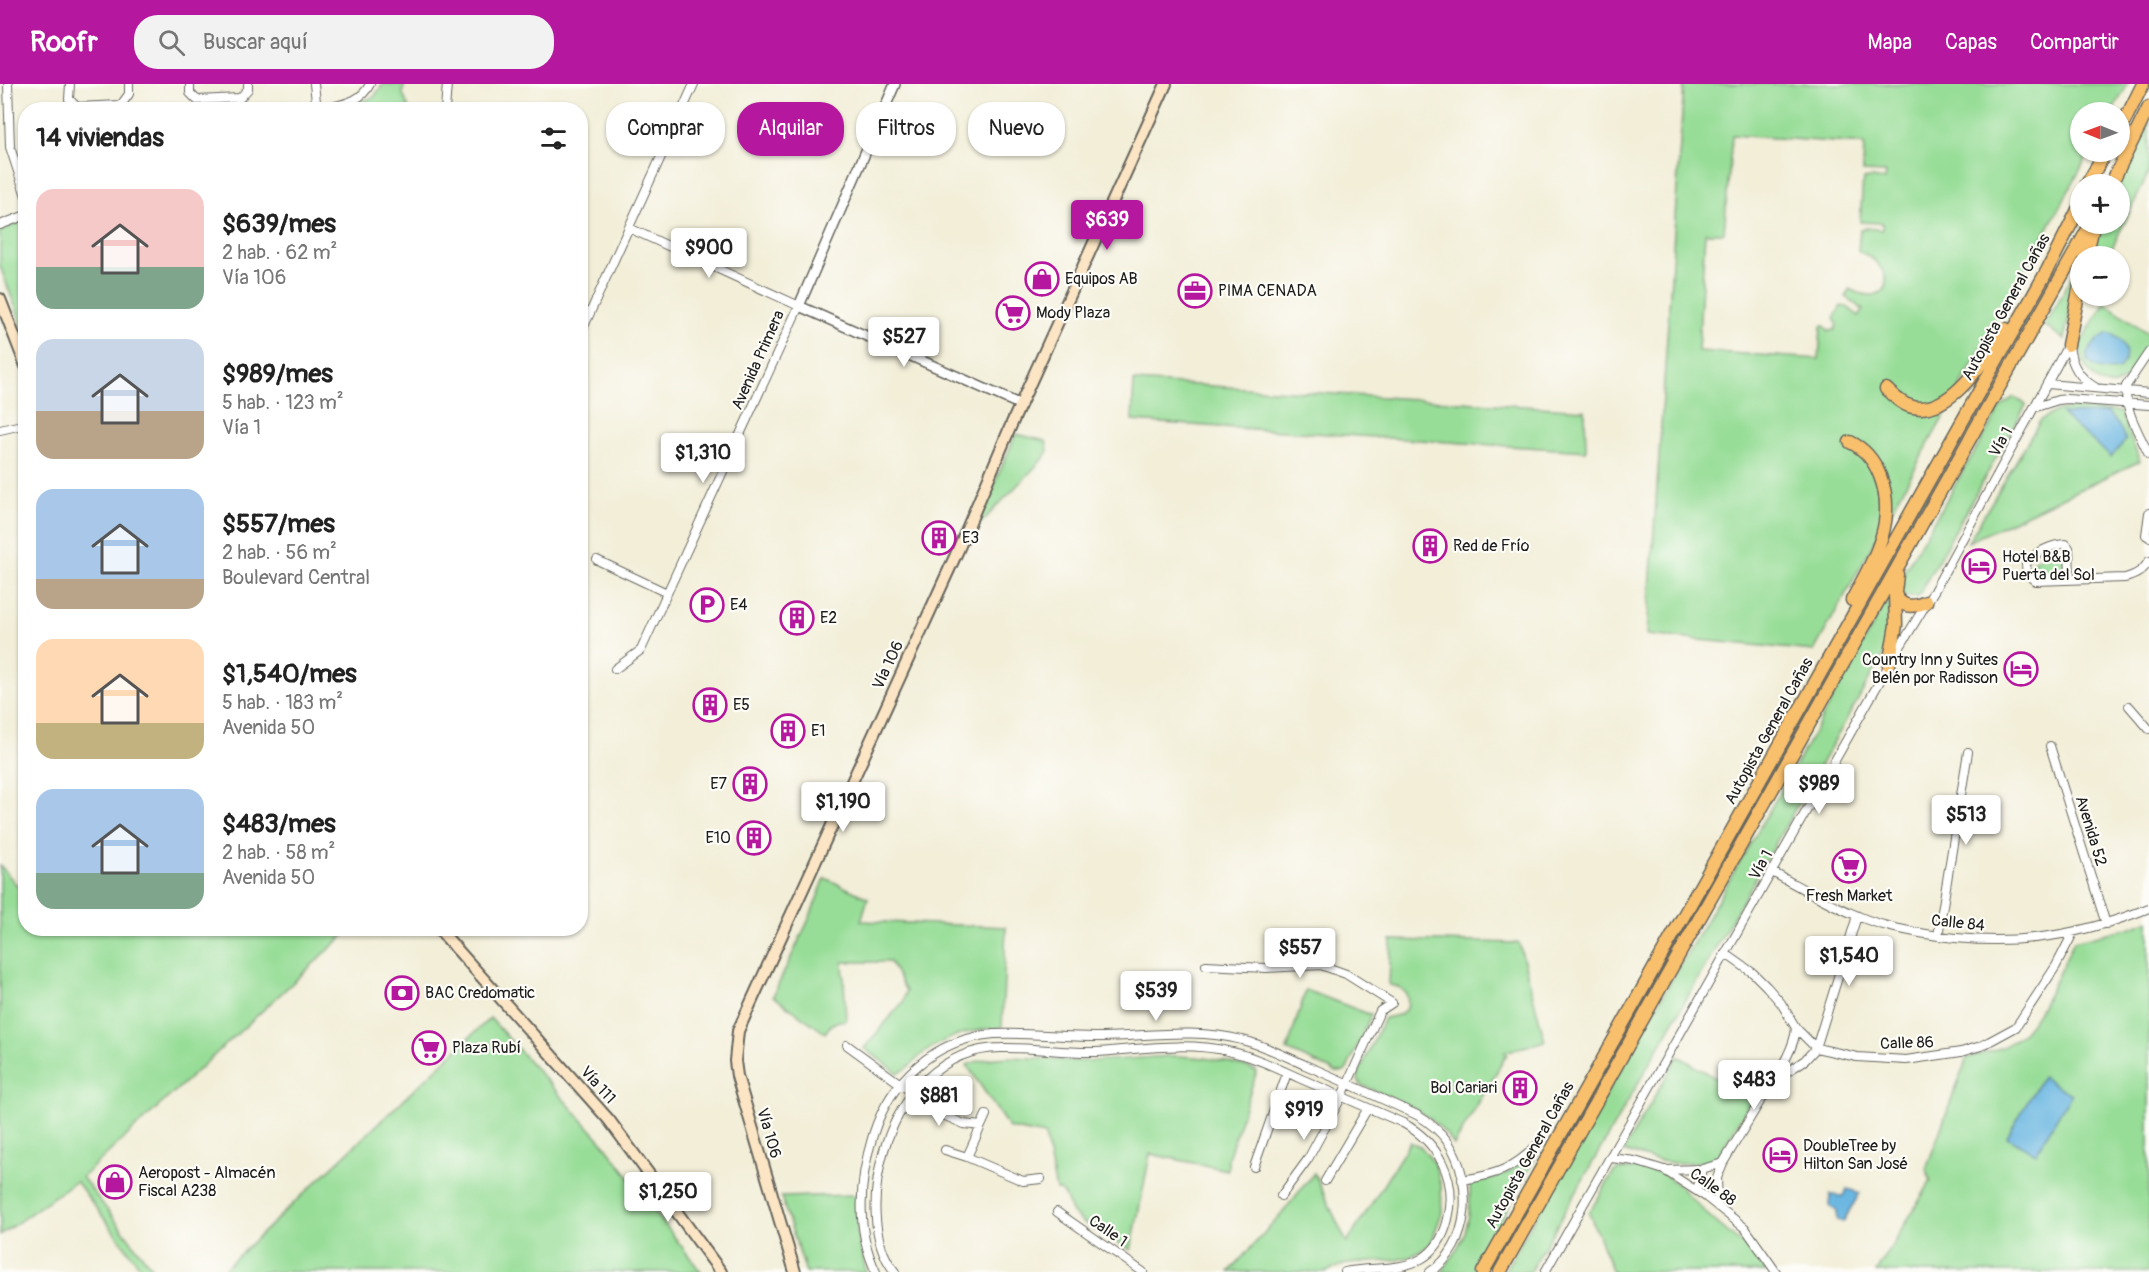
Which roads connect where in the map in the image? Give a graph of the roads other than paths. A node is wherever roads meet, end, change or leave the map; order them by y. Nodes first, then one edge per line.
1 (8, 84) edge
2 (70, 84) edge
3 (129, 84) edge
4 (190, 84) edge
5 (248, 84) edge
6 (314, 84) edge
7 (370, 84) edge
8 (447, 84) edge
9 (694, 84) edge
10 (895, 84) edge
11 (1166, 84) edge
12 (2143, 84) edge
13 (72, 102) edge
14 (123, 102) edge
15 (317, 102) edge
16 (348, 102) edge
17 (446, 102) edge
18 (2149, 107) edge
19 (2130, 109) edge
20 (18, 171) edge
21 (2116, 174) edge
22 (2070, 215) edge
23 (18, 218) edge
24 (0, 225) edge
25 (2070, 226) edge
26 (629, 228) junction
27 (2086, 234) edge
28 (0, 299) edge
29 (799, 306) junction
30 (2076, 306) edge
31 (588, 317) edge
32 (18, 345) edge
33 (2068, 345) junction
34 (2149, 352) edge
35 (2048, 384) junction
36 (1886, 389) dead end
37 (2099, 389) junction
38 (2125, 392) junction
39 (2149, 393) edge
40 (2126, 403) junction
41 (1021, 405) junction
42 (2149, 405) edge
43 (2036, 407) junction
44 (18, 426) edge
45 (0, 430) edge
46 (1850, 442) dead end
47 (2149, 455) edge
48 (2149, 513) edge
49 (2149, 537) edge
50 (597, 560) dead end
51 (2149, 561) edge
52 (1899, 564) junction
53 (2070, 579) junction
54 (667, 593) junction
55 (1895, 593) junction
56 (1926, 602) junction
57 (1889, 665) junction
58 (615, 669) dead end
59 (2129, 706) dead end
60 (2149, 729) edge
61 (2050, 746) dead end
62 (1968, 752) dead end
63 (1772, 873) junction
64 (1704, 881) junction
65 (2149, 908) edge
66 (1857, 916) junction
67 (2106, 924) junction
68 (2073, 933) junction
69 (445, 936) edge
70 (1938, 936) junction
71 (1726, 954) junction
72 (1206, 965) dead end
73 (1796, 1028) junction
74 (1172, 1033) junction
75 (847, 1045) dead end
76 (1171, 1045) junction
77 (1816, 1048) junction
78 (1287, 1073) junction
79 (900, 1083) junction
80 (1348, 1083) junction
81 (914, 1092) junction
82 (1342, 1096) junction
83 (1761, 1100) junction
84 (1368, 1108) junction
85 (987, 1115) dead end
86 (981, 1126) junction
87 (1537, 1145) dead end
88 (945, 1150) dead end
89 (968, 1157) junction
90 (1611, 1158) junction
91 (1723, 1162) junction
92 (1254, 1167) dead end
93 (1459, 1167) junction
94 (1702, 1169) junction
95 (1446, 1170) junction
96 (1664, 1170) junction
97 (1041, 1179) dead end
98 (1325, 1180) dead end
99 (1463, 1185) junction
100 (1451, 1191) junction
101 (1697, 1191) junction
102 (1281, 1196) dead end
103 (1718, 1207) junction
104 (1057, 1212) dead end
105 (893, 1269) edge
106 (1138, 1271) edge
107 (721, 1272) edge
108 (795, 1272) edge
109 (878, 1272) edge
110 (1345, 1272) edge
111 (1430, 1272) edge
112 (1483, 1272) edge
113 (1500, 1272) edge
114 (1545, 1272) edge
115 (1776, 1272) edge

1 - 20 street
2 - 13 street
3 - 14 street
4 - 5 street
6 - 15 street
7 - 16 street
8 - 17 street
9 - 26 street
10 - 29 street, Avenida Primera
11 - 41 main road, Vía 106
12 - 19 highway
18 - 21 highway
22 - 36 highway
23 - 24 street
25 - 64 highway, Autopista General Cañas
26 - 29 street
26 - 31 street
27 - 52 highway, Autopista General Cañas
28 - 32 main road
29 - 41 street
29 - 54 street, Avenida Primera
30 - 33 highway
33 - 35 street, Vía 1
33 - 37 street
34 - 38 street
35 - 37 street
35 - 43 street, Vía 1
37 - 38 street
38 - 39 street
38 - 40 street
40 - 42 street
40 - 43 street
40 - 47 street
41 - 108 main road, Vía 106
43 - 56 street, Vía 1
44 - 45 street
46 - 64 highway
48 - 49 street
50 - 54 street
51 - 53 street
52 - 55 highway
52 - 113 highway, Autopista General Cañas
53 - 53 street
54 - 58 street, Avenida Primera
55 - 56 highway
55 - 57 highway
56 - 57 street, Vía 1
57 - 63 street, Vía 1
59 - 60 street
61 - 67 street, Avenida 52
62 - 70 street
63 - 66 street, Calle 84
63 - 71 street, Vía 1
64 - 112 highway, Autopista General Cañas
65 - 67 street, Calle 84
66 - 70 street, Calle 84
66 - 77 street
67 - 68 street, Calle 84
68 - 70 street, Calle 84
68 - 77 street, Calle 86
69 - 107 main road, Vía 111
71 - 73 street
71 - 90 street, Vía 1
72 - 80 street
73 - 77 street
73 - 83 street
74 - 76 street
74 - 79 street
74 - 80 street
75 - 79 street
76 - 78 street
76 - 81 street
77 - 83 street
78 - 82 street
78 - 92 street
79 - 81 street
79 - 109 street
80 - 82 street
80 - 93 street
81 - 86 street
81 - 105 street
82 - 84 street
82 - 102 street
83 - 91 street
84 - 95 street
84 - 98 street
85 - 86 street
86 - 89 street
87 - 99 street
88 - 89 street
89 - 97 street
90 - 96 street, Calle 88
90 - 114 street, Vía 1
91 - 94 street
91 - 103 street
93 - 95 street
93 - 99 street
94 - 96 street
94 - 101 street
95 - 100 street
96 - 101 street, Calle 88
99 - 100 street
99 - 111 street
100 - 110 street
101 - 103 street, Calle 88
103 - 115 street, Calle 88
104 - 106 street, Calle 1
105 - 109 street

